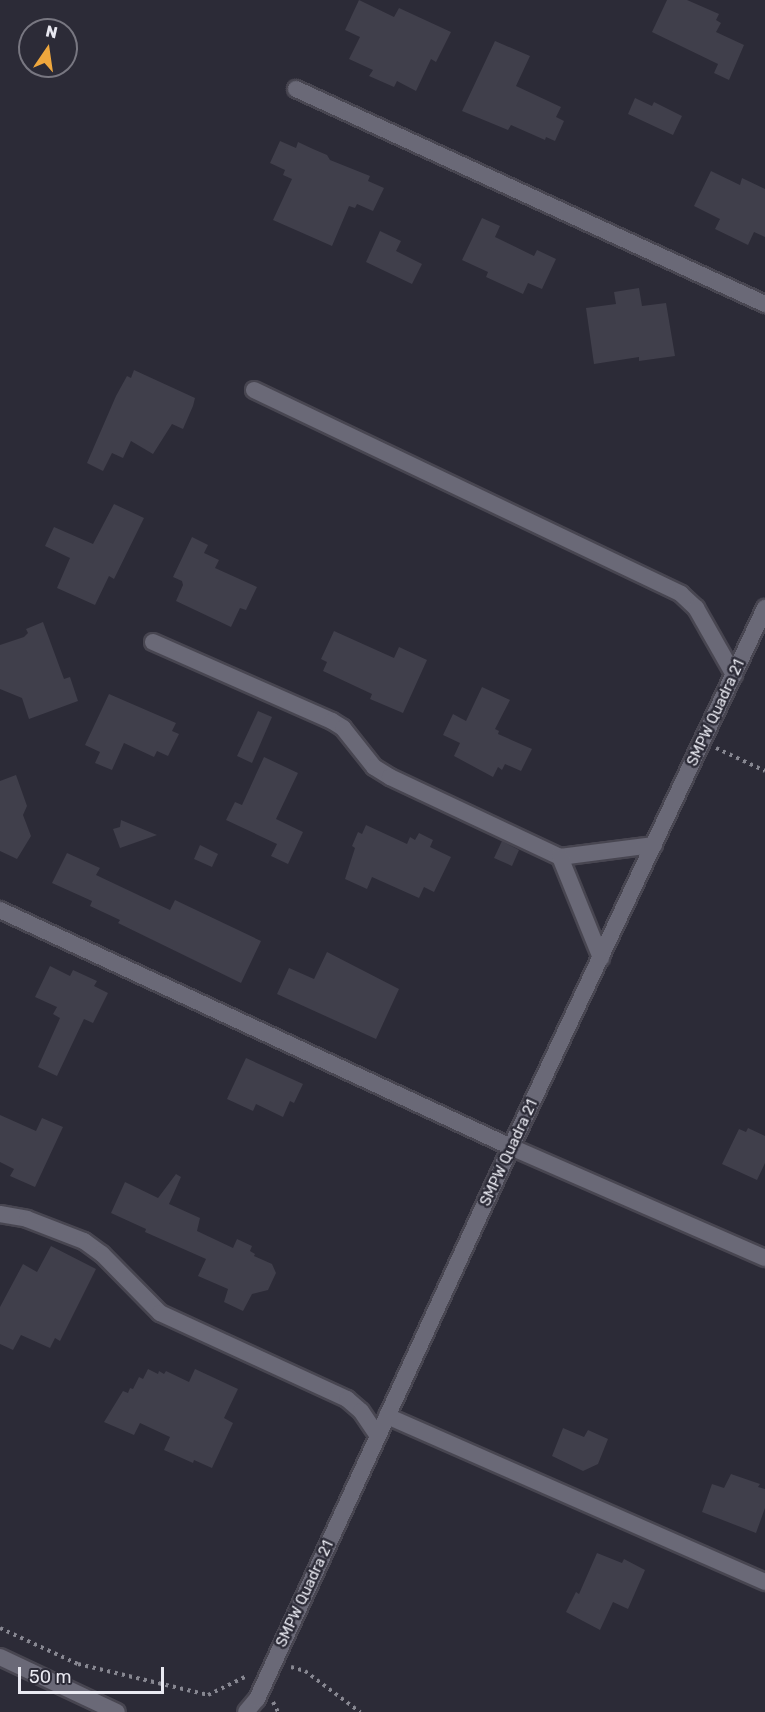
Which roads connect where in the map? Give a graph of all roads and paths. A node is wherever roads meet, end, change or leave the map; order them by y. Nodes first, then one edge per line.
1 (296, 89) dead end
2 (765, 304) edge
3 (254, 390) dead end
4 (765, 608) edge
5 (153, 642) dead end
6 (734, 675) junction
7 (702, 742) junction
8 (765, 771) edge
9 (654, 845) junction
10 (560, 857) junction
11 (0, 910) edge
12 (601, 958) junction
13 (511, 1147) junction
14 (0, 1214) edge
15 (765, 1258) edge
16 (387, 1416) junction
17 (378, 1436) junction
18 (765, 1582) edge
19 (0, 1628) edge
20 (0, 1657) edge
21 (274, 1662) junction
22 (264, 1682) junction
23 (253, 1708) edge
24 (117, 1712) edge
25 (278, 1712) edge
26 (360, 1712) edge

1 - 2 street
3 - 6 street
4 - 6 street, SMPW Quadra 21
5 - 10 street
6 - 7 street, SMPW Quadra 21
7 - 8 path
7 - 9 street, SMPW Quadra 21
9 - 10 street
9 - 12 street, SMPW Quadra 21
10 - 12 street
11 - 13 street
12 - 13 street, SMPW Quadra 21
13 - 15 street
13 - 16 street, SMPW Quadra 21
14 - 17 street
16 - 17 street, SMPW Quadra 21
16 - 18 street
17 - 21 street, SMPW Quadra 21
19 - 22 path
20 - 24 street
21 - 22 street, SMPW Quadra 21
21 - 26 path
22 - 23 street, SMPW Quadra 21
22 - 25 path

